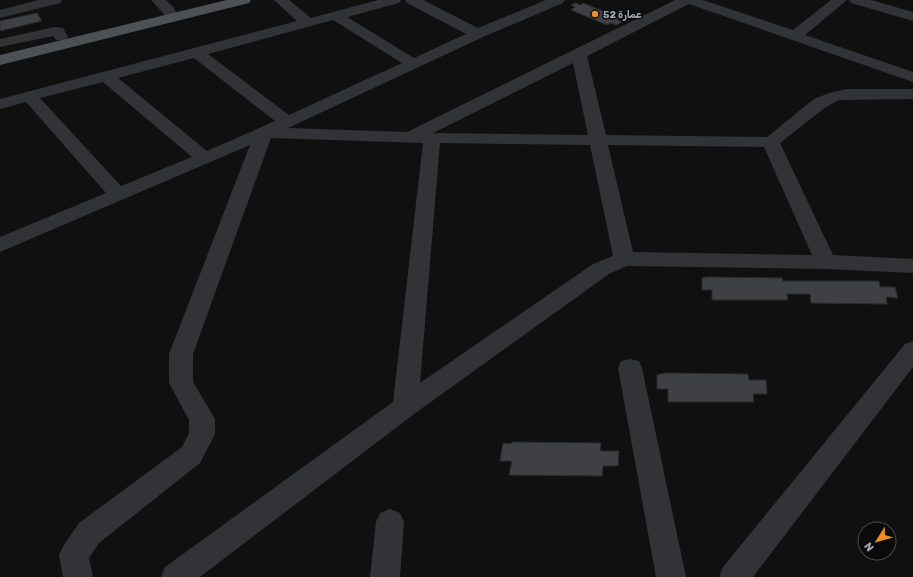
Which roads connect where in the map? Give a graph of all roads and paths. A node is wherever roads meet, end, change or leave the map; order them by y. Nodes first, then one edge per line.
1 (55, 0) edge
2 (158, 0) edge
3 (211, 0) edge
4 (244, 0) edge
5 (281, 0) edge
6 (394, 0) edge
7 (412, 0) edge
8 (558, 0) edge
9 (686, 0) edge
10 (690, 0) edge
11 (840, 0) edge
12 (856, 0) edge
13 (0, 14) edge
14 (171, 14) junction
15 (334, 15) junction
16 (913, 16) edge
17 (307, 22) junction
18 (478, 34) junction
19 (796, 35) junction
20 (61, 37) junction
21 (0, 43) edge
22 (0, 52) edge
23 (196, 52) junction
24 (579, 54) junction
25 (0, 60) edge
26 (414, 64) junction
27 (106, 76) junction
28 (913, 77) edge
29 (913, 94) edge
30 (29, 96) junction
31 (0, 104) edge
32 (287, 122) junction
33 (264, 132) junction
34 (410, 137) junction
35 (432, 138) junction
36 (598, 141) junction
37 (771, 142) junction
38 (205, 158) junction
39 (118, 195) junction
40 (0, 245) edge
41 (624, 260) junction
42 (826, 262) junction
43 (913, 266) edge
44 (913, 350) edge
45 (630, 368) dead end
46 (405, 407) junction
47 (390, 522) dead end
48 (78, 577) edge
49 (176, 577) edge
50 (385, 577) edge
51 (671, 577) edge
52 (734, 577) edge

1 - 13 street
2 - 14 street
3 - 14 main road
4 - 14 main road
5 - 17 street
6 - 15 street
7 - 18 street
8 - 18 street
9 - 24 street
10 - 19 street
11 - 19 street
12 - 16 street
14 - 20 main road
14 - 25 main road
15 - 17 street
15 - 26 street
17 - 23 street
18 - 26 street
19 - 28 street
20 - 21 street
20 - 22 main road
23 - 27 street
23 - 32 street
24 - 34 street
24 - 36 street
26 - 32 street
27 - 30 street
27 - 38 street
29 - 37 street
30 - 31 street
30 - 39 street
32 - 33 street
33 - 34 street
33 - 38 street
33 - 48 street
34 - 35 street
35 - 36 street
35 - 46 street
36 - 37 street
36 - 41 street
37 - 42 street
38 - 39 street
39 - 40 street
41 - 42 street
41 - 46 street
42 - 43 street
44 - 52 street
45 - 51 street
46 - 49 street
47 - 50 street

